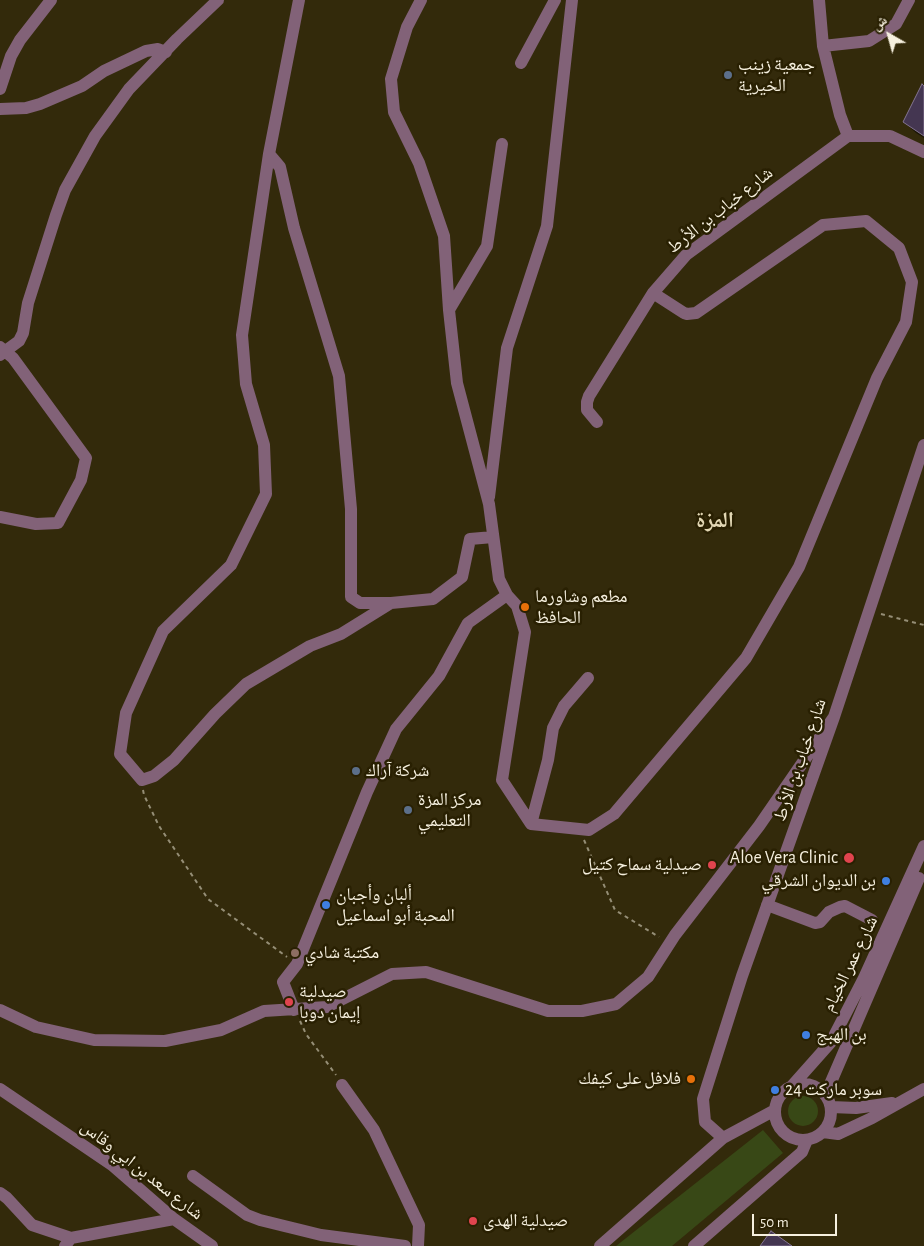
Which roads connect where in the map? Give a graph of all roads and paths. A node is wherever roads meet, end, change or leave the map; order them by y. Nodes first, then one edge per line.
1 (51, 0) edge
2 (218, 0) edge
3 (300, 0) edge
4 (421, 0) edge
5 (555, 0) edge
6 (572, 0) edge
7 (819, 0) edge
8 (910, 0) edge
9 (823, 46) junction
10 (166, 52) junction
11 (521, 63) dead end
12 (0, 89) edge
13 (0, 109) edge
14 (848, 136) junction
15 (502, 144) dead end
16 (924, 152) edge
17 (269, 154) junction
18 (653, 293) junction
19 (448, 310) junction
20 (2, 351) edge
21 (597, 422) dead end
22 (924, 445) edge
23 (489, 504) junction
24 (0, 517) edge
25 (494, 537) junction
26 (507, 595) junction
27 (391, 603) junction
28 (869, 611) junction
29 (924, 625) edge
30 (588, 678) dead end
31 (834, 717) junction
32 (142, 780) junction
33 (531, 824) junction
34 (579, 829) junction
35 (924, 846) edge
36 (924, 867) edge
37 (767, 905) junction
38 (872, 920) dead end
39 (669, 944) junction
40 (297, 964) junction
41 (0, 1010) edge
42 (294, 1010) junction
43 (342, 1085) joint
44 (792, 1087) junction
45 (0, 1089) edge
46 (924, 1089) edge
47 (829, 1102) junction
48 (897, 1102) junction
49 (775, 1110) junction
50 (823, 1132) junction
51 (723, 1138) junction
52 (807, 1140) junction
53 (193, 1176) dead end
54 (0, 1192) edge
55 (174, 1219) junction
56 (68, 1242) edge
57 (212, 1246) edge
58 (405, 1246) edge
59 (418, 1246) edge
60 (601, 1246) edge
61 (694, 1246) edge

1 - 12 street
2 - 10 street
3 - 17 street
4 - 19 street
5 - 11 street
6 - 23 street
7 - 9 street
8 - 9 street
9 - 14 street
10 - 13 street
10 - 20 street
14 - 16 street
14 - 18 street, شارع خباب بن الأرط
15 - 19 street
17 - 27 street
17 - 32 street
18 - 21 street, شارع خباب بن الأرط
18 - 34 street
19 - 23 street
20 - 24 street
22 - 28 street, شارع خباب بن الأرط
23 - 25 street
25 - 26 street
25 - 27 street
26 - 33 street
26 - 40 street
27 - 32 street
28 - 29 path
28 - 31 street, شارع خباب بن الأرط
30 - 33 street
31 - 37 street, شارع خباب بن الأرط
31 - 39 street
32 - 40 path
33 - 34 street
34 - 39 path
35 - 44 street, شارع عمر الخيام
36 - 47 street, شارع عمر الخيام
37 - 38 street
37 - 51 street, شارع خباب بن الأرط
39 - 42 street
40 - 42 street
41 - 42 street
42 - 43 path
43 - 59 street
44 - 47 street
44 - 49 street
45 - 55 street, شارع سعد بن ابي وقاس
46 - 48 street
47 - 48 street
47 - 50 street
48 - 50 street
49 - 51 street
49 - 52 street
50 - 52 street
51 - 60 street
52 - 61 street
53 - 58 street
54 - 56 street
55 - 56 street
55 - 57 street, شارع سعد بن ابي وقاس

